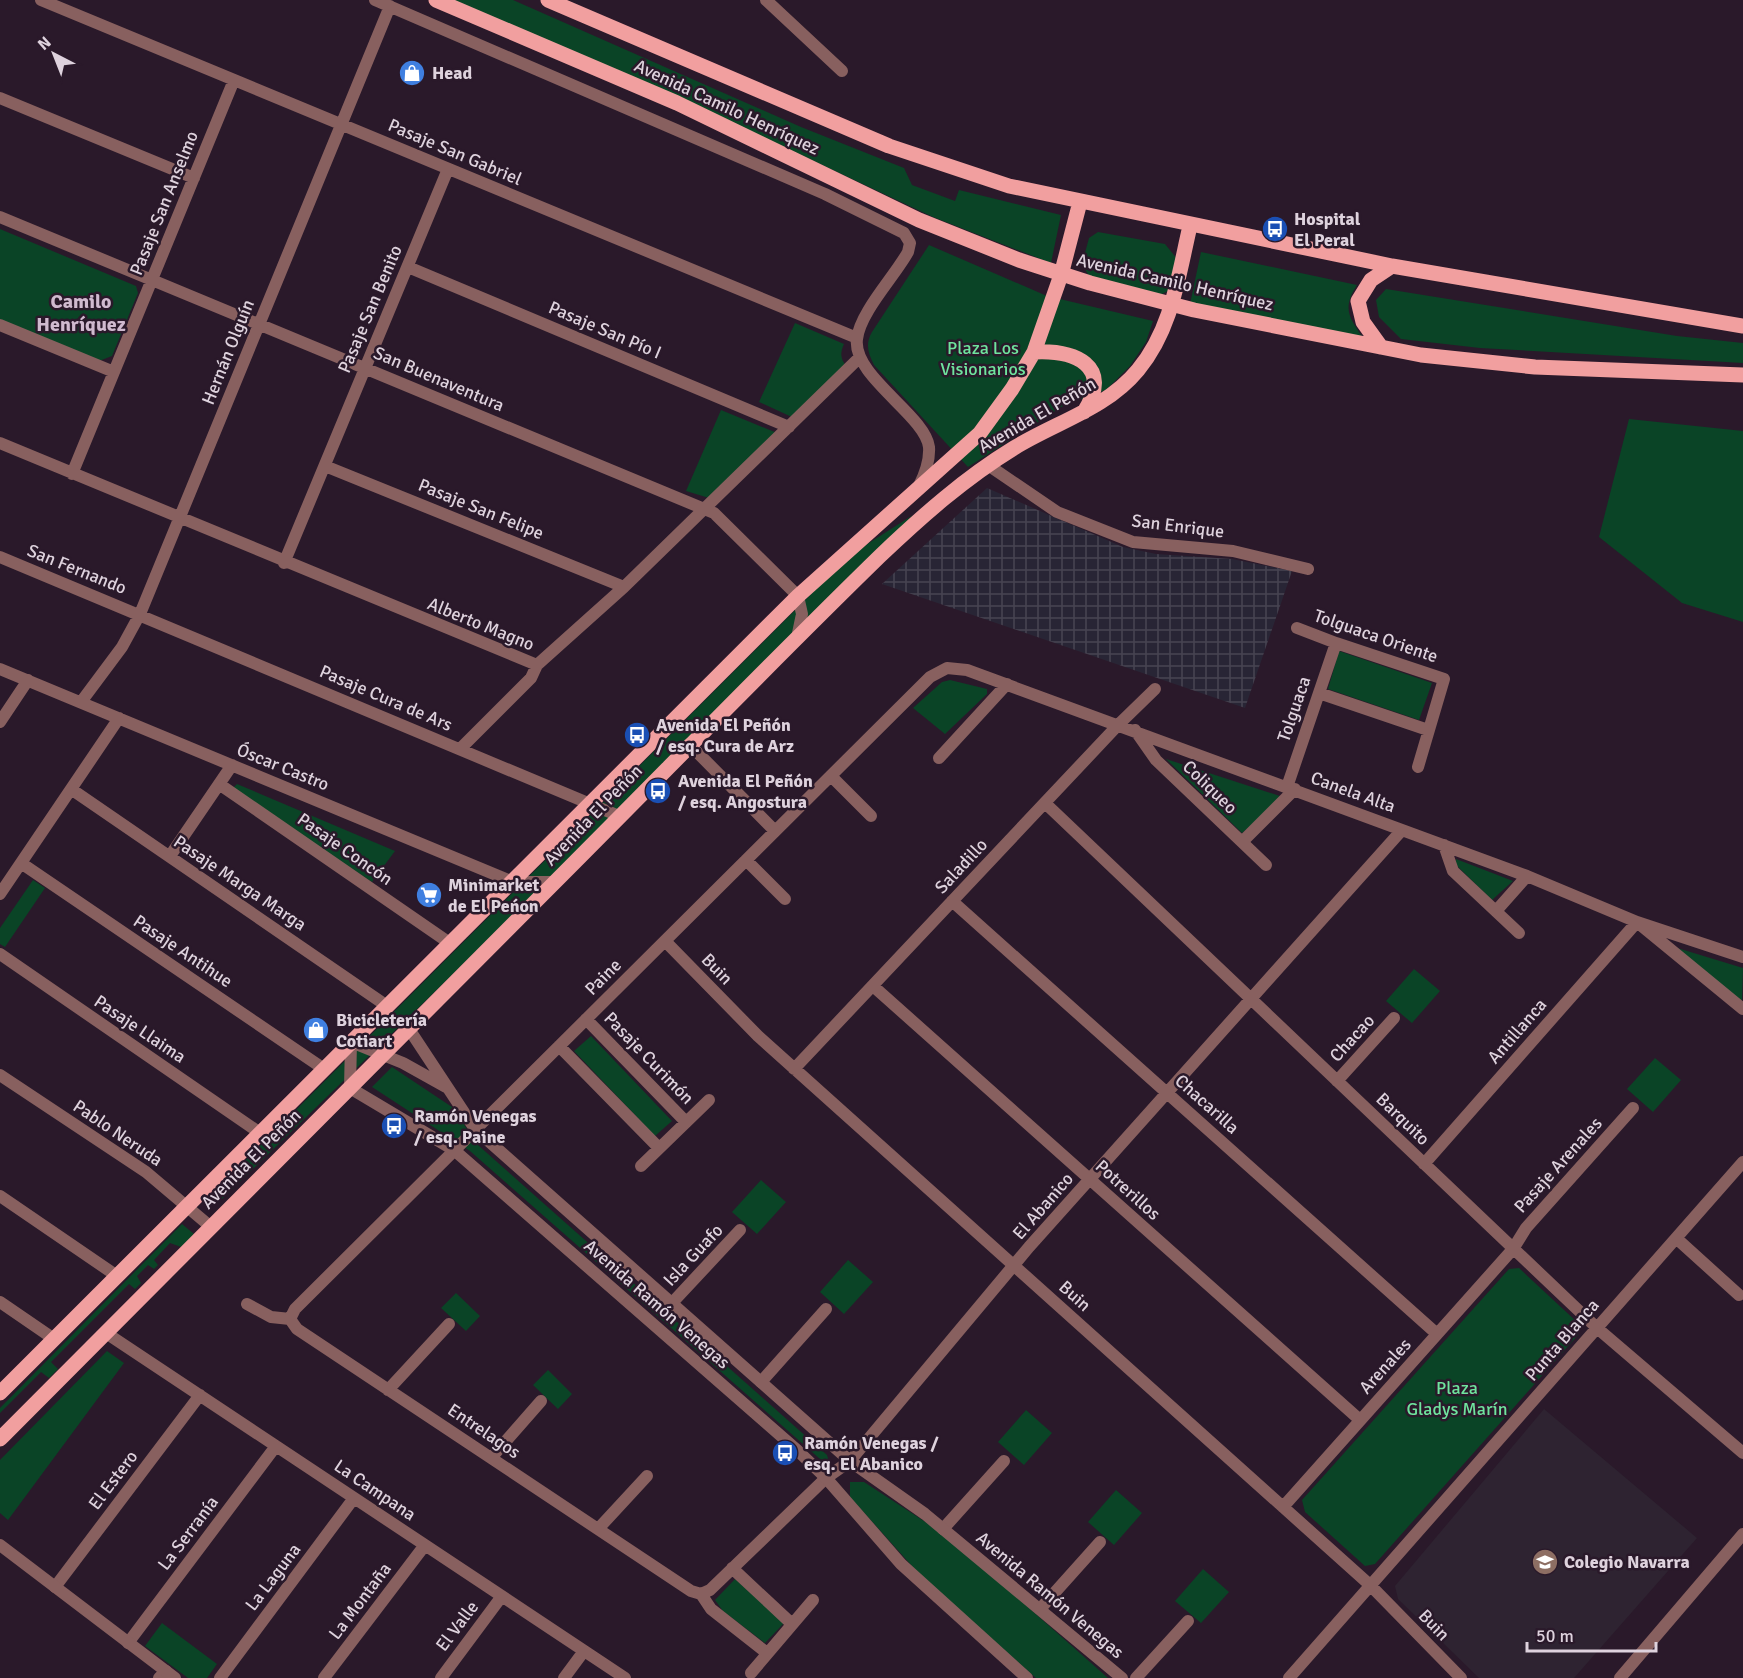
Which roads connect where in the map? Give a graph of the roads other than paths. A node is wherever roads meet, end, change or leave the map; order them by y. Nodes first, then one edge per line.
1 (40, 0) edge
2 (375, 0) edge
3 (436, 0) edge
4 (766, 0) edge
5 (552, 1) edge
6 (390, 6) junction
7 (842, 71) dead end
8 (234, 80) junction
9 (0, 98) edge
10 (341, 124) junction
11 (448, 169) junction
12 (194, 178) junction
13 (1080, 202) junction
14 (0, 217) edge
15 (1190, 225) junction
16 (1392, 266) junction
17 (408, 267) junction
18 (1061, 275) junction
19 (152, 279) junction
20 (1173, 304) junction
21 (259, 324) junction
22 (0, 325) edge
23 (1743, 326) edge
24 (856, 338) junction
25 (1381, 347) junction
26 (1034, 352) junction
27 (860, 357) junction
28 (366, 368) junction
29 (114, 372) junction
30 (1743, 375) edge
31 (1084, 412) junction
32 (789, 427) junction
33 (0, 443) edge
34 (988, 465) junction
35 (325, 466) junction
36 (72, 474) junction
37 (917, 490) junction
38 (704, 510) junction
39 (179, 519) junction
40 (0, 557) edge
41 (284, 563) junction
42 (1308, 569) dead end
43 (624, 587) junction
44 (798, 596) junction
45 (140, 614) junction
46 (1298, 628) dead end
47 (797, 638) junction
48 (1336, 643) junction
49 (537, 665) junction
50 (948, 668) joint
51 (0, 669) edge
52 (28, 680) junction
53 (1007, 684) junction
54 (1155, 689) dead end
55 (1319, 693) junction
56 (81, 702) junction
57 (120, 718) junction
58 (0, 722) edge
59 (1119, 724) junction
60 (1135, 730) junction
61 (1428, 730) junction
62 (689, 744) junction
63 (460, 749) junction
64 (939, 758) dead end
65 (232, 765) junction
66 (1418, 767) dead end
67 (831, 776) junction
68 (219, 784) junction
69 (1291, 788) junction
70 (71, 789) junction
71 (589, 802) junction
72 (1045, 803) junction
73 (619, 816) junction
74 (872, 816) dead end
75 (1402, 830) junction
76 (775, 831) junction
77 (1242, 842) junction
78 (1444, 845) junction
79 (170, 856) junction
80 (746, 860) junction
81 (21, 863) junction
82 (1266, 865) dead end
83 (1527, 876) junction
84 (513, 882) junction
85 (555, 882) junction
86 (0, 894) edge
87 (785, 899) dead end
88 (952, 901) junction
89 (1496, 911) junction
90 (1637, 922) junction
91 (1519, 933) dead end
92 (665, 941) junction
93 (451, 944) junction
94 (0, 954) edge
95 (1743, 957) edge
96 (873, 986) junction
97 (1251, 999) junction
98 (387, 1006) junction
99 (1743, 1008) edge
100 (1394, 1018) dead end
101 (586, 1019) junction
102 (409, 1029) junction
103 (351, 1042) junction
104 (559, 1046) junction
105 (383, 1054) junction
106 (324, 1069) junction
107 (794, 1070) junction
108 (0, 1075) edge
109 (1337, 1082) junction
110 (446, 1087) junction
111 (350, 1088) junction
112 (1167, 1093) junction
113 (709, 1100) dead end
114 (1633, 1108) dead end
115 (686, 1122) junction
116 (475, 1129) junction
117 (260, 1133) junction
118 (659, 1148) junction
119 (454, 1150) junction
120 (1743, 1162) edge
121 (1424, 1164) junction
122 (641, 1166) dead end
123 (1090, 1179) junction
124 (0, 1196) edge
125 (188, 1206) junction
126 (211, 1227) junction
127 (740, 1230) dead end
128 (1676, 1238) junction
129 (1514, 1249) junction
130 (1014, 1266) junction
131 (117, 1276) junction
132 (1739, 1295) dead end
133 (0, 1302) edge
134 (247, 1304) dead end
135 (672, 1304) junction
136 (826, 1309) dead end
137 (290, 1319) junction
138 (449, 1324) dead end
139 (1597, 1328) junction
140 (106, 1333) junction
141 (1437, 1334) junction
142 (54, 1339) junction
143 (761, 1382) junction
144 (388, 1390) junction
145 (0, 1393) edge
146 (200, 1395) junction
147 (541, 1401) dead end
148 (1360, 1420) junction
149 (0, 1439) edge
150 (276, 1446) junction
151 (1743, 1453) edge
152 (491, 1458) junction
153 (850, 1461) junction
154 (1004, 1461) dead end
155 (647, 1476) dead end
156 (826, 1478) junction
157 (354, 1498) junction
158 (1283, 1507) junction
159 (598, 1529) junction
160 (943, 1529) junction
161 (1743, 1534) edge
162 (1100, 1542) dead end
163 (0, 1545) edge
164 (425, 1545) junction
165 (732, 1568) junction
166 (1371, 1585) junction
167 (55, 1587) junction
168 (701, 1594) junction
169 (502, 1596) junction
170 (813, 1600) dead end
171 (1040, 1609) junction
172 (1188, 1621) dead end
173 (792, 1624) junction
174 (128, 1643) junction
175 (584, 1651) junction
176 (767, 1653) junction
177 (751, 1673) dead end
178 (167, 1676) edge
179 (220, 1678) edge
180 (324, 1678) edge
181 (441, 1678) edge
182 (564, 1678) edge
183 (625, 1678) edge
184 (1027, 1678) edge
185 (1122, 1678) edge
186 (1136, 1678) edge
187 (1289, 1678) edge
188 (1461, 1678) edge
189 (1620, 1678) edge

1 - 8 street, Pasaje San Gabriel
2 - 6 street
3 - 18 main road, Avenida Camilo Henríquez
4 - 7 street
5 - 13 main road, Avenida Camilo Henríquez
6 - 10 street, Hernán Olguín
6 - 24 street
8 - 10 street, Pasaje San Gabriel
8 - 12 street, Pasaje San Anselmo
9 - 12 street
10 - 11 street, Pasaje San Gabriel
10 - 21 street, Hernán Olguín
11 - 17 street, Pasaje San Benito
11 - 24 street, Pasaje San Gabriel
12 - 19 street, Pasaje San Anselmo
13 - 15 main road, Avenida Camilo Henríquez
13 - 18 main road, Avenida El Peñón
14 - 19 street, San Buenaventura
15 - 16 main road, Avenida Camilo Henríquez
15 - 20 main road, Avenida El Peñón
16 - 23 main road, Avenida Camilo Henríquez
16 - 25 main road
17 - 28 street, Pasaje San Benito
17 - 32 street, Pasaje San Pío I
18 - 20 main road, Avenida Camilo Henríquez
18 - 26 main road, Avenida El Peñón
19 - 21 street, San Buenaventura
19 - 29 street, Pasaje San Anselmo
20 - 25 main road, Avenida Camilo Henríquez
20 - 31 main road, Avenida El Peñón
21 - 28 street, San Buenaventura
21 - 39 street, Hernán Olguín
22 - 29 street
24 - 27 street
25 - 30 main road, Avenida Camilo Henríquez
26 - 31 main road
26 - 37 main road, Avenida El Peñón
27 - 32 street, Alberto Magno
27 - 37 street
28 - 35 street, Pasaje San Benito
28 - 38 street, San Buenaventura
29 - 36 street, Pasaje San Anselmo
31 - 34 main road, Avenida El Peñón
32 - 38 street, Alberto Magno
33 - 36 street, Alberto Magno
34 - 42 street, San Enrique
34 - 47 main road, Avenida El Peñón
35 - 41 street, Pasaje San Benito
35 - 43 street, Pasaje San Felipe
36 - 39 street, Alberto Magno
37 - 44 main road, Avenida El Peñón
38 - 43 street, Alberto Magno
38 - 44 street, San Buenaventura
39 - 41 street, Alberto Magno
39 - 45 street, Hernán Olguín
40 - 45 street, San Fernando
41 - 49 street, Alberto Magno
43 - 49 street, Alberto Magno
44 - 47 street
44 - 71 main road, Avenida El Peñón
45 - 56 street, Hernán Olguín
45 - 63 street, Pasaje Cura de Ars
46 - 48 street, Tolguaca Oriente
47 - 62 main road, Avenida El Peñón
48 - 55 street, Tolguaca
48 - 61 street, Tolguaca Oriente
49 - 63 street
50 - 53 street, Canela Alta
50 - 67 street, Paine
51 - 52 street, Óscar Castro
52 - 56 street, Óscar Castro
52 - 58 street
53 - 59 street, Canela Alta
53 - 64 street
54 - 59 street, Saladillo
55 - 61 street
55 - 69 street, Tolguaca
56 - 57 street, Óscar Castro
57 - 65 street, Óscar Castro
57 - 70 street
59 - 60 street, Canela Alta
59 - 72 street, Saladillo
60 - 69 street, Canela Alta
60 - 77 street, Coliqueo
61 - 66 street
62 - 73 main road, Avenida El Peñón
62 - 76 street
63 - 71 street, Pasaje Cura de Ars
65 - 68 street
65 - 84 street, Óscar Castro
67 - 74 street
67 - 76 street, Paine
68 - 79 street
68 - 93 street, Pasaje Concón
69 - 75 street, Canela Alta
69 - 77 street
70 - 79 street, Pasaje Marga Marga
70 - 81 street
71 - 73 street, Pasaje Cura de Ars
71 - 84 main road, Avenida El Peñón
72 - 88 street, Saladillo
72 - 97 street, Barquito
73 - 85 main road, Avenida El Peñón
75 - 78 street, Canela Alta
75 - 97 street, El Abanico
76 - 80 street, Paine
77 - 82 street, Coliqueo
78 - 83 street, Canela Alta
78 - 89 street
79 - 98 street, Pasaje Marga Marga
80 - 87 street
80 - 92 street, Paine
81 - 86 street
81 - 106 street, Pasaje Antihue
83 - 89 street
83 - 90 street, Canela Alta
84 - 85 street, Óscar Castro
84 - 93 main road, Avenida El Peñón
85 - 102 main road, Avenida El Peñón
88 - 96 street, Saladillo
88 - 112 street, Chacarilla
89 - 91 street
90 - 95 street, Canela Alta
90 - 99 street
90 - 121 street, Antillanca
92 - 101 street, Paine
92 - 107 street, Buin
93 - 98 main road, Avenida El Peñón
94 - 117 street, Pasaje Llaima
96 - 107 street, Saladillo
96 - 123 street, Potrerillos
97 - 109 street, Barquito
97 - 112 street, El Abanico
98 - 103 main road, Avenida El Peñón
100 - 109 street, Chacao
101 - 104 street, Paine
101 - 115 street, Pasaje Curimón
102 - 105 main road, Avenida El Peñón
102 - 110 street, Avenida Ramón Venegas
103 - 105 street, Avenida Ramón Venegas
103 - 106 main road, Avenida El Peñón
103 - 111 street
104 - 116 street, Paine
104 - 118 street
105 - 110 street, Avenida Ramón Venegas
105 - 111 main road, Avenida El Peñón
106 - 117 main road, Avenida El Peñón
107 - 130 street, Buin
108 - 125 street, Pablo Neruda
109 - 121 street, Barquito
110 - 116 street, Avenida Ramón Venegas
111 - 119 street, Avenida Ramón Venegas
111 - 126 main road, Avenida El Peñón
112 - 123 street, El Abanico
112 - 141 street, Chacarilla
113 - 115 street, Pasaje Curimón
114 - 129 street, Pasaje Arenales
115 - 118 street, Pasaje Curimón
116 - 119 street, Paine
116 - 135 street, Avenida Ramón Venegas
117 - 125 main road, Avenida El Peñón
118 - 122 street, Pasaje Curimón
119 - 137 street, Paine
119 - 156 street, Avenida Ramón Venegas
120 - 128 street, Punta Blanca
121 - 129 street, Barquito
123 - 130 street, El Abanico
123 - 148 street, Potrerillos
124 - 131 street
125 - 126 street, Pablo Neruda
125 - 131 main road, Avenida El Peñón
126 - 140 main road, Avenida El Peñón
127 - 135 street, Isla Guafo
128 - 132 street
128 - 139 street, Punta Blanca
129 - 139 street, Barquito
129 - 141 street, Arenales
130 - 153 street, El Abanico
130 - 158 street, Buin
131 - 142 main road, Avenida El Peñón
133 - 142 street
134 - 137 street, Entrelagos
135 - 143 street, Avenida Ramón Venegas
136 - 143 street
137 - 144 street, Entrelagos
138 - 144 street
139 - 151 street, Barquito
139 - 166 street, Punta Blanca
140 - 146 street, La Campana
140 - 149 main road, Avenida El Peñón
141 - 148 street, Arenales
142 - 145 main road, Avenida El Peñón
143 - 153 street, Avenida Ramón Venegas
144 - 152 street, Entrelagos
146 - 150 street, La Campana
146 - 167 street, El Estero
147 - 152 street
148 - 158 street, Arenales
150 - 157 street, La Campana
150 - 174 street, La Serranía
152 - 159 street, Entrelagos
153 - 156 street, El Abanico
153 - 160 street, Avenida Ramón Venegas
154 - 160 street
155 - 159 street
156 - 165 street, El Abanico
156 - 184 street, Avenida Ramón Venegas
157 - 164 street, La Campana
157 - 179 street, La Laguna
158 - 166 street, Buin
159 - 168 street, Entrelagos
160 - 171 street, Avenida Ramón Venegas
161 - 189 street
162 - 171 street
163 - 167 street
164 - 169 street, La Campana
164 - 180 street, La Montaña
165 - 168 street, El Abanico
165 - 173 street
166 - 187 street, Punta Blanca
166 - 188 street, Buin
167 - 174 street
168 - 176 street
169 - 175 street, La Campana
169 - 181 street, El Valle
170 - 173 street
171 - 185 street, Avenida Ramón Venegas
172 - 186 street
173 - 176 street
174 - 178 street
175 - 182 street
175 - 183 street, La Campana
176 - 177 street

